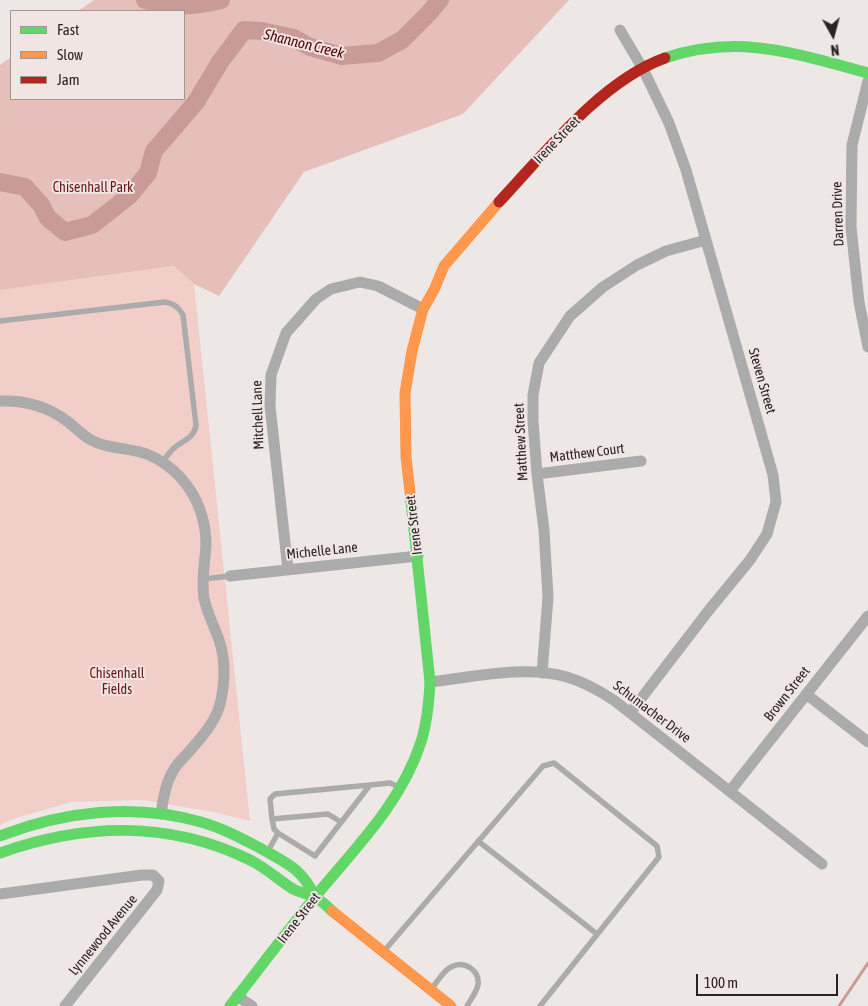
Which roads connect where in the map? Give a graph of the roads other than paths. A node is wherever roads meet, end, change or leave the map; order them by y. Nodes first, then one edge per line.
1 (620, 30) dead end
2 (643, 69) junction
3 (868, 73) edge
4 (868, 81) edge
5 (706, 240) junction
6 (423, 309) junction
7 (0, 320) edge
8 (868, 347) edge
9 (0, 401) edge
10 (163, 461) junction
11 (641, 462) dead end
12 (537, 474) junction
13 (418, 556) junction
14 (288, 570) junction
15 (230, 576) joint
16 (202, 579) junction
17 (868, 616) edge
18 (542, 673) junction
19 (430, 682) junction
20 (806, 694) junction
21 (630, 713) junction
22 (868, 742) edge
23 (370, 785) junction
24 (401, 788) junction
25 (730, 791) junction
26 (161, 814) junction
27 (272, 819) junction
28 (341, 822) junction
29 (278, 833) junction
30 (0, 836) edge
31 (478, 841) junction
32 (0, 853) edge
33 (267, 853) junction
34 (822, 864) dead end
35 (0, 894) edge
36 (315, 897) junction
37 (597, 934) junction
38 (383, 952) junction
39 (430, 990) junction
40 (238, 996) junction
41 (65, 1006) edge
42 (230, 1006) edge
43 (252, 1006) edge
44 (451, 1006) edge
45 (467, 1006) edge
46 (540, 1006) edge

1 - 2 street, Steven Street
2 - 3 street, Irene Street
2 - 5 street, Steven Street
2 - 6 street, Irene Street
4 - 8 street, Darren Drive
5 - 12 street, Matthew Street
5 - 21 street, Steven Street
6 - 13 street, Irene Street
6 - 14 street, Mitchell Lane
7 - 10 lane
9 - 10 street
10 - 16 street
11 - 12 street, Matthew Court
12 - 18 street, Matthew Street
13 - 14 street, Michelle Lane
13 - 19 street, Irene Street
14 - 15 street, Michelle Lane
15 - 16 lane
16 - 26 street
17 - 20 street, Brown Street
18 - 19 street, Schumacher Drive
18 - 21 street, Schumacher Drive
19 - 24 street, Irene Street
20 - 22 street
20 - 25 street, Brown Street
21 - 25 street, Schumacher Drive
23 - 24 lane
23 - 27 lane
23 - 28 lane
24 - 36 street, Irene Street
25 - 34 street, Schumacher Drive
26 - 30 street
26 - 33 street
27 - 28 lane
27 - 29 lane
28 - 29 lane
29 - 33 lane
31 - 37 lane
31 - 37 lane
31 - 38 lane
32 - 36 street
33 - 36 street
35 - 41 street, Lynnewood Avenue
36 - 38 street
36 - 40 street, Irene Street
37 - 46 lane
38 - 39 street
39 - 44 street
39 - 45 lane
40 - 42 street, Irene Street
40 - 43 street

